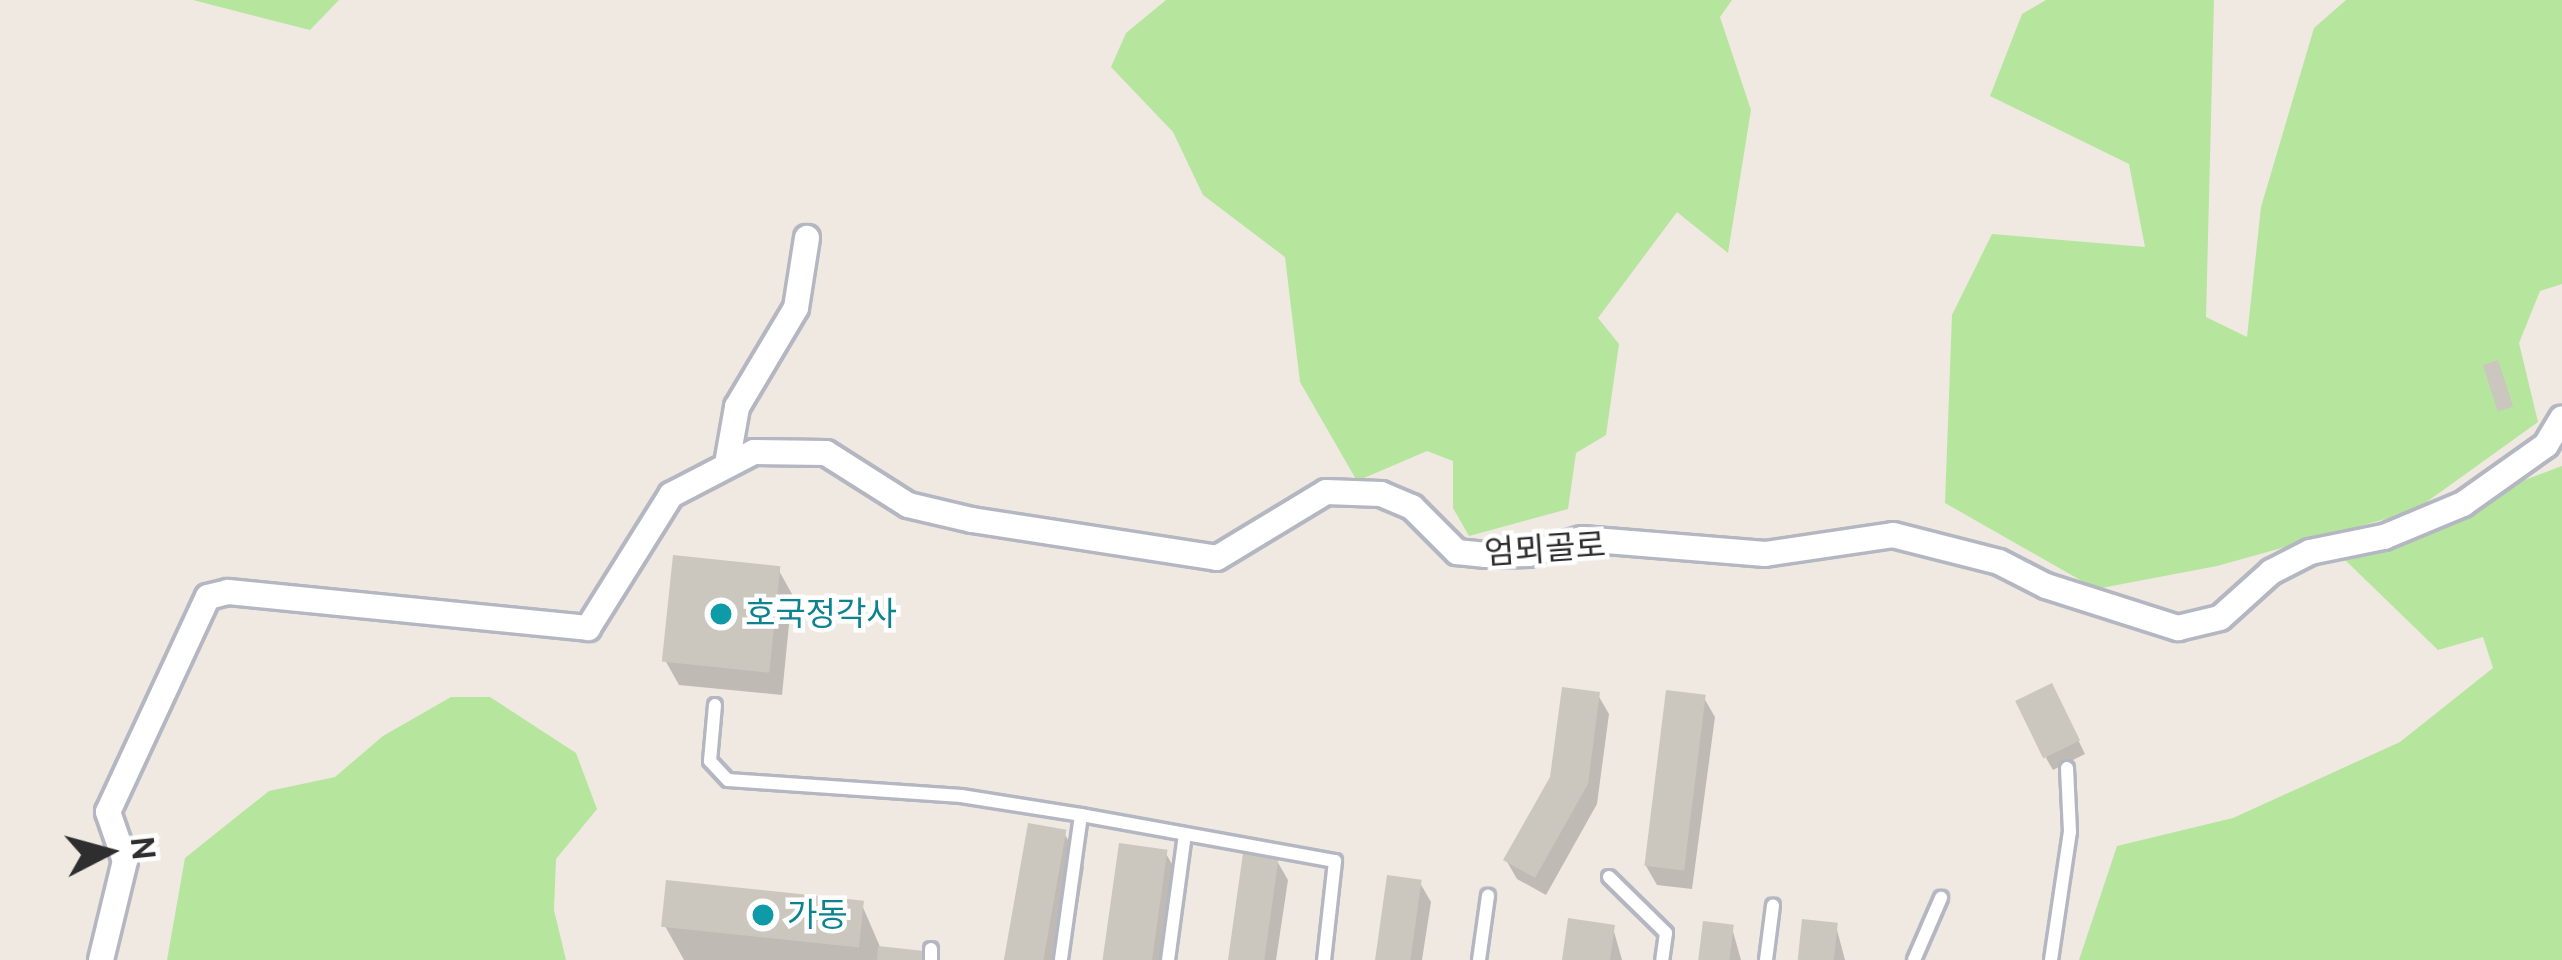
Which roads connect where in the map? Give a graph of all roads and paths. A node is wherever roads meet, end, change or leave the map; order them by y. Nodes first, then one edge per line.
1 (806, 238) dead end
2 (2562, 418) edge
3 (728, 464) junction
4 (715, 705) dead end
5 (2067, 768) dead end
6 (1081, 815) junction
7 (1185, 835) junction
8 (1610, 878) dead end
9 (1488, 896) dead end
10 (1941, 898) dead end
11 (1773, 905) dead end
12 (101, 960) edge
13 (1061, 960) edge
14 (1168, 960) edge
15 (1324, 960) edge
16 (1479, 960) edge
17 (1662, 960) edge
18 (1766, 960) edge
19 (1914, 960) edge
20 (2051, 960) edge

1 - 3 street
2 - 3 street, 엄뫼골로
3 - 12 street, 엄뫼골로
4 - 6 lane
5 - 20 lane
6 - 7 lane
6 - 13 lane
7 - 14 lane
7 - 15 lane
8 - 17 lane
9 - 16 lane
10 - 19 lane
11 - 18 lane

